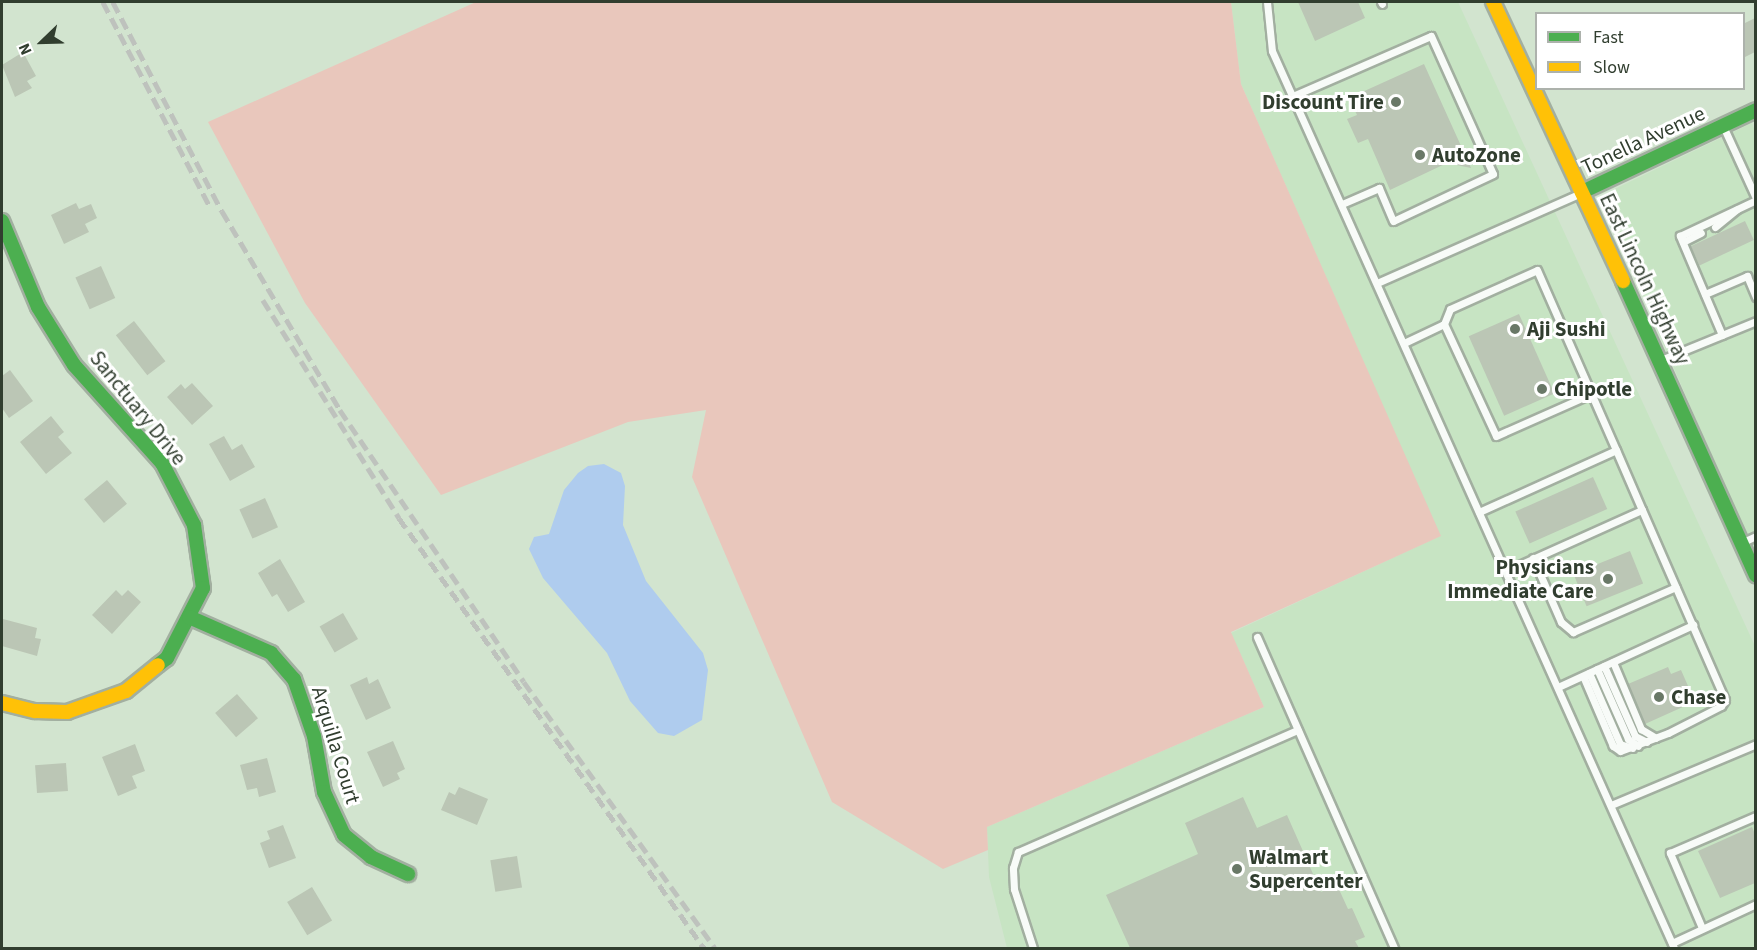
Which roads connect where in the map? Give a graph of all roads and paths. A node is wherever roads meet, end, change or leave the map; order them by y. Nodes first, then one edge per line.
1 (1266, 2) edge
2 (1493, 2) edge
3 (1294, 95) junction
4 (1755, 110) edge
5 (1723, 126) junction
6 (1581, 192) junction
7 (1755, 199) edge
8 (1342, 204) junction
9 (1739, 207) junction
10 (2, 221) edge
11 (1715, 227) dead end
12 (1701, 233) dead end
13 (1683, 242) junction
14 (1377, 283) junction
15 (1705, 294) junction
16 (1755, 297) edge
17 (1755, 321) edge
18 (1444, 324) junction
19 (1722, 335) junction
20 (1404, 343) junction
21 (1660, 360) junction
22 (1591, 394) junction
23 (1616, 450) junction
24 (1642, 510) junction
25 (1479, 512) junction
26 (1755, 536) edge
27 (1741, 543) junction
28 (1533, 558) junction
29 (1506, 571) junction
30 (1755, 575) edge
31 (1676, 587) junction
32 (189, 617) junction
33 (1694, 625) junction
34 (1257, 637) dead end
35 (1613, 662) junction
36 (1601, 668) junction
37 (1586, 674) junction
38 (1558, 687) junction
39 (2, 703) edge
40 (1297, 730) junction
41 (1656, 738) junction
42 (1648, 741) junction
43 (1755, 744) edge
44 (1635, 747) junction
45 (1611, 805) junction
46 (1755, 816) edge
47 (408, 874) dead end
48 (1755, 904) edge
49 (1702, 928) junction
50 (1673, 946) edge
51 (1033, 948) edge
52 (1394, 948) edge

1 - 3 lane
2 - 6 street, East Lincoln Highway
3 - 8 lane
3 - 8 lane
4 - 5 street, Tonella Avenue
5 - 6 street, Tonella Avenue
5 - 7 lane
6 - 14 lane
6 - 21 street, East Lincoln Highway
7 - 9 lane
8 - 14 lane
9 - 11 lane
9 - 13 lane
10 - 32 street, Sanctuary Drive
12 - 13 lane
13 - 15 lane
14 - 20 lane
15 - 16 lane
15 - 19 lane
17 - 19 lane
18 - 20 lane
18 - 22 lane
18 - 22 lane
19 - 21 lane
20 - 25 lane
21 - 27 street, East Lincoln Highway
22 - 23 lane
23 - 24 lane
23 - 25 lane
24 - 28 lane
24 - 31 lane
25 - 29 lane
26 - 27 lane
27 - 30 street, East Lincoln Highway
28 - 29 lane
28 - 31 lane
29 - 38 lane
31 - 33 lane
32 - 39 street, Sanctuary Drive
32 - 47 street, Arquilla Court
33 - 35 lane
33 - 41 lane
34 - 40 lane
35 - 36 lane
35 - 41 lane
36 - 37 lane
36 - 42 lane
36 - 44 lane
37 - 38 lane
37 - 44 lane
38 - 45 lane
40 - 51 lane
40 - 52 lane
41 - 42 lane
42 - 44 lane
43 - 45 lane
45 - 50 lane
46 - 49 lane
48 - 49 lane
49 - 50 lane

